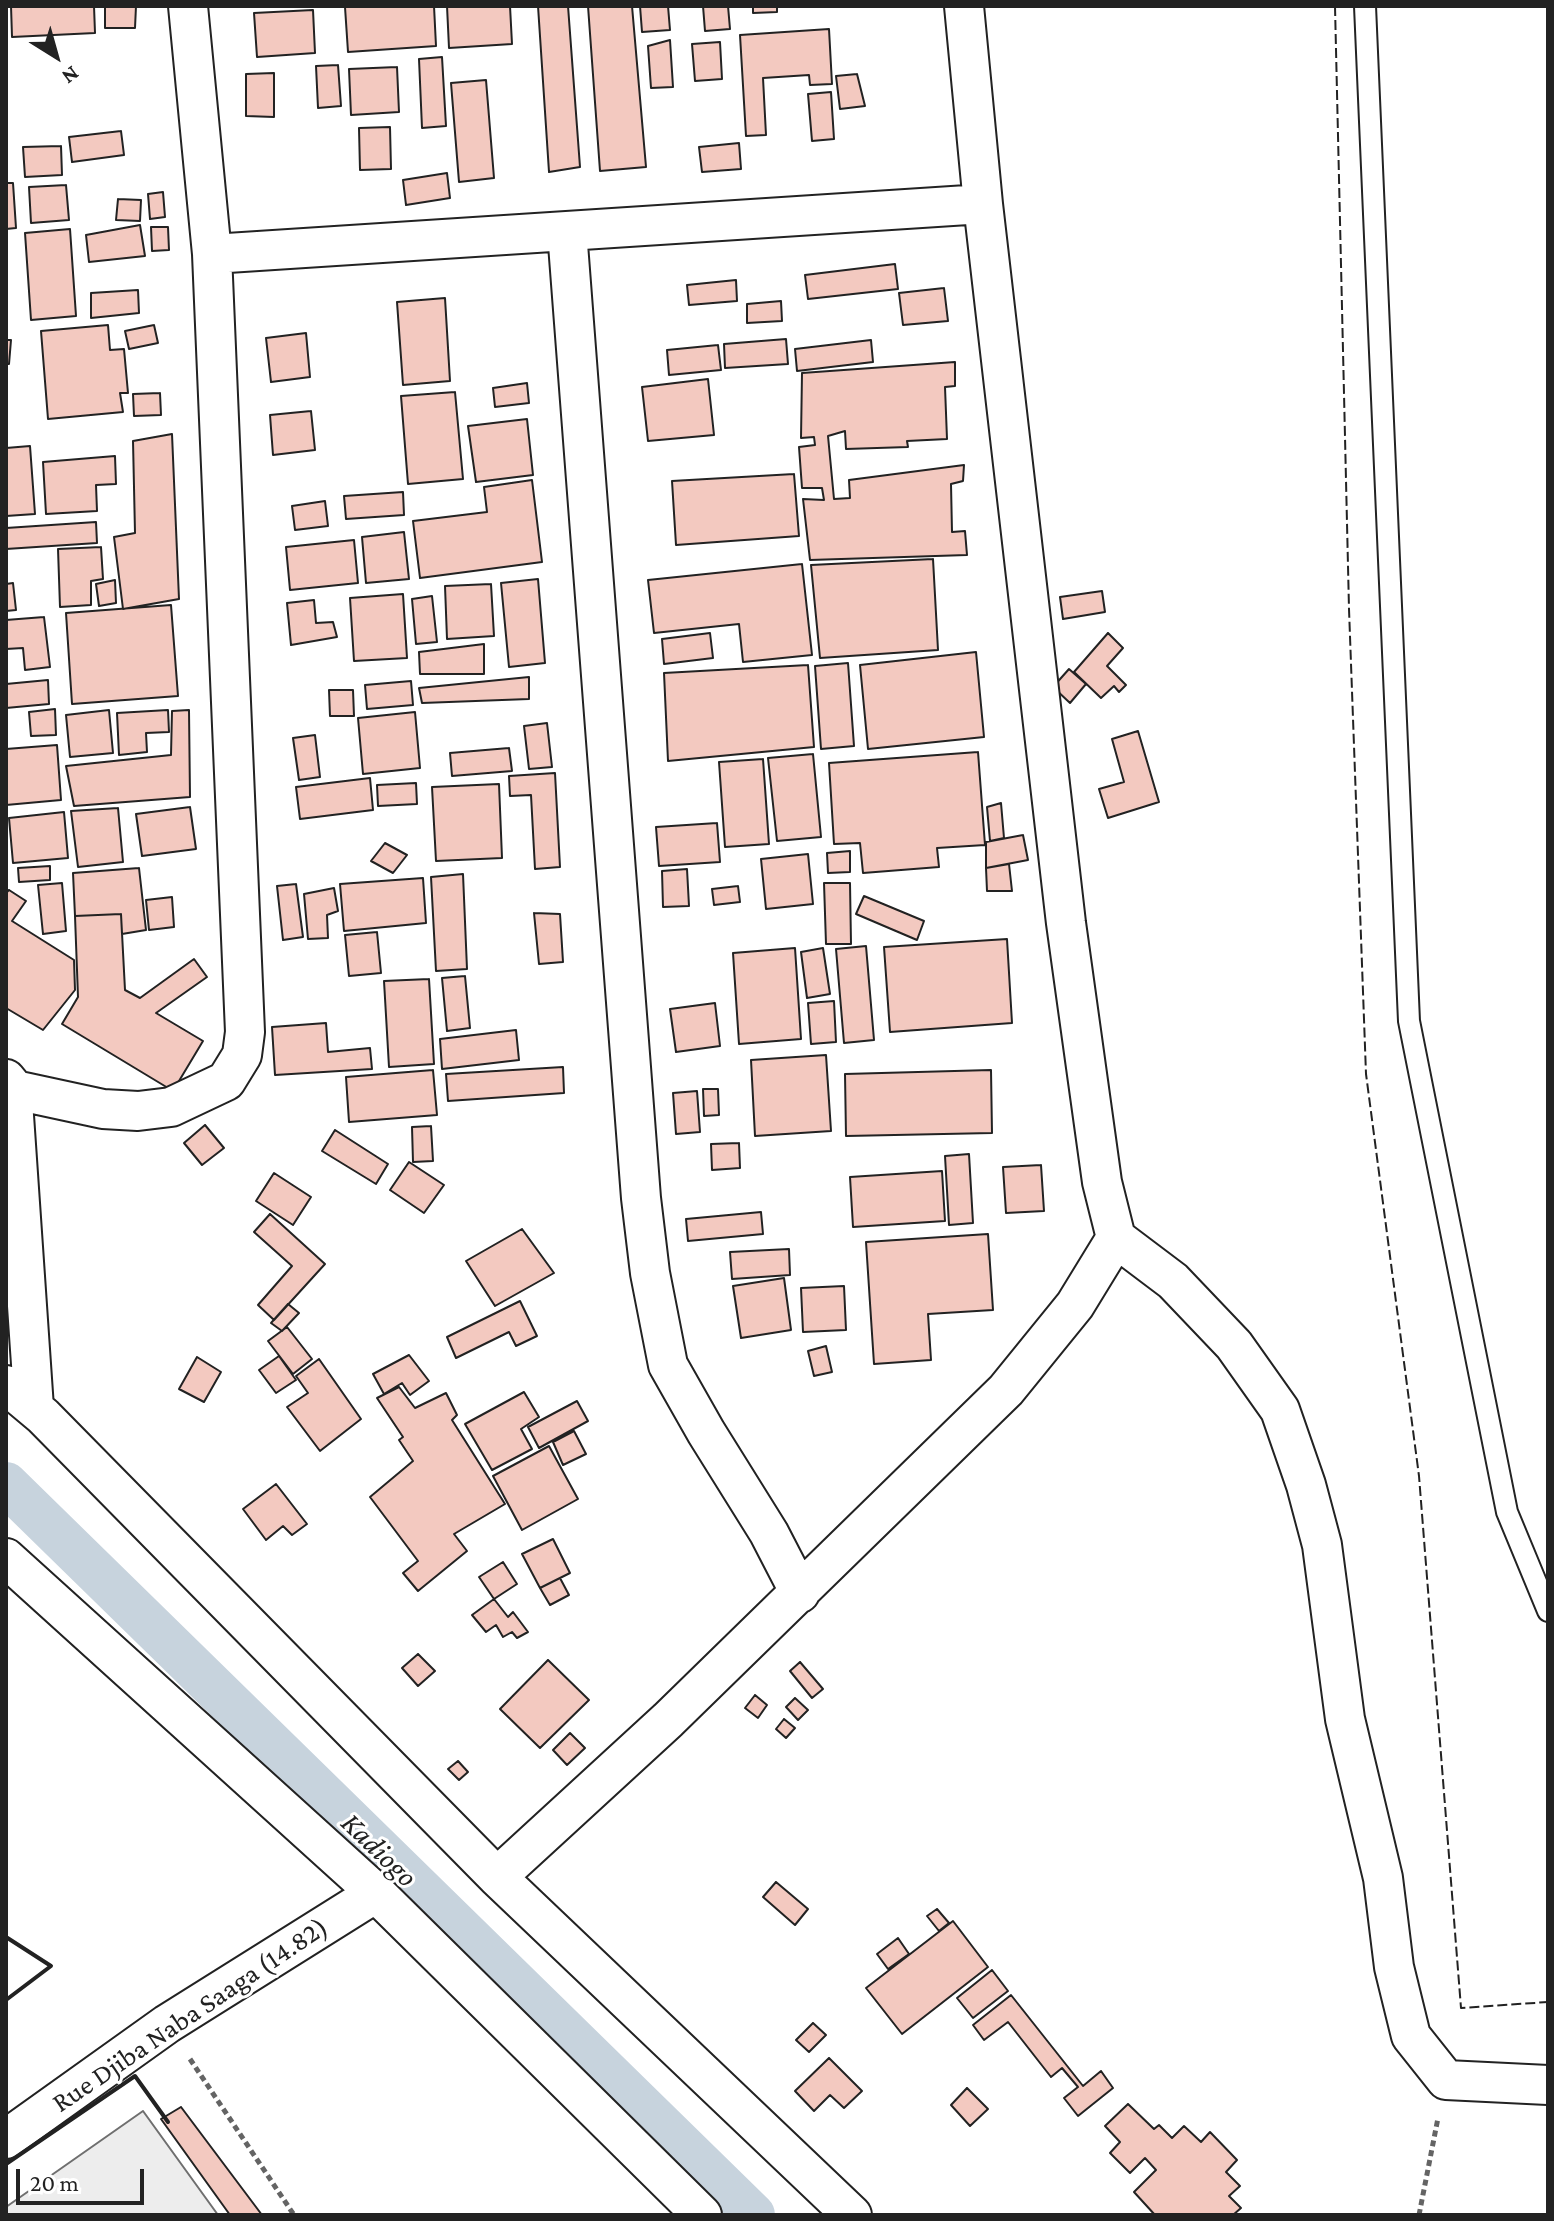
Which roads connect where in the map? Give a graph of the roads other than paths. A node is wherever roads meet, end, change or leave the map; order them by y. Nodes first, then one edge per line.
1 (188, 6) edge
2 (964, 6) edge
3 (1365, 6) edge
4 (983, 204) junction
5 (567, 231) junction
6 (212, 254) junction
7 (10, 1085) edge
8 (1116, 1238) junction
9 (20, 1397) edge
10 (6, 1558) edge
11 (800, 1593) junction
12 (1548, 1611) edge
13 (497, 1877) junction
14 (376, 1893) junction
15 (1548, 2085) edge
16 (6, 2139) edge
17 (702, 2215) edge
18 (852, 2215) edge

1 - 6 street
2 - 4 street
3 - 12 lane
4 - 5 street
4 - 8 street
5 - 6 street
5 - 11 street
6 - 7 street
7 - 9 street
8 - 11 street
8 - 15 street
9 - 13 street
10 - 14 street
11 - 13 street
13 - 18 street
14 - 16 street, Rue Djiba Naba Saaga (14.82)
14 - 17 street

